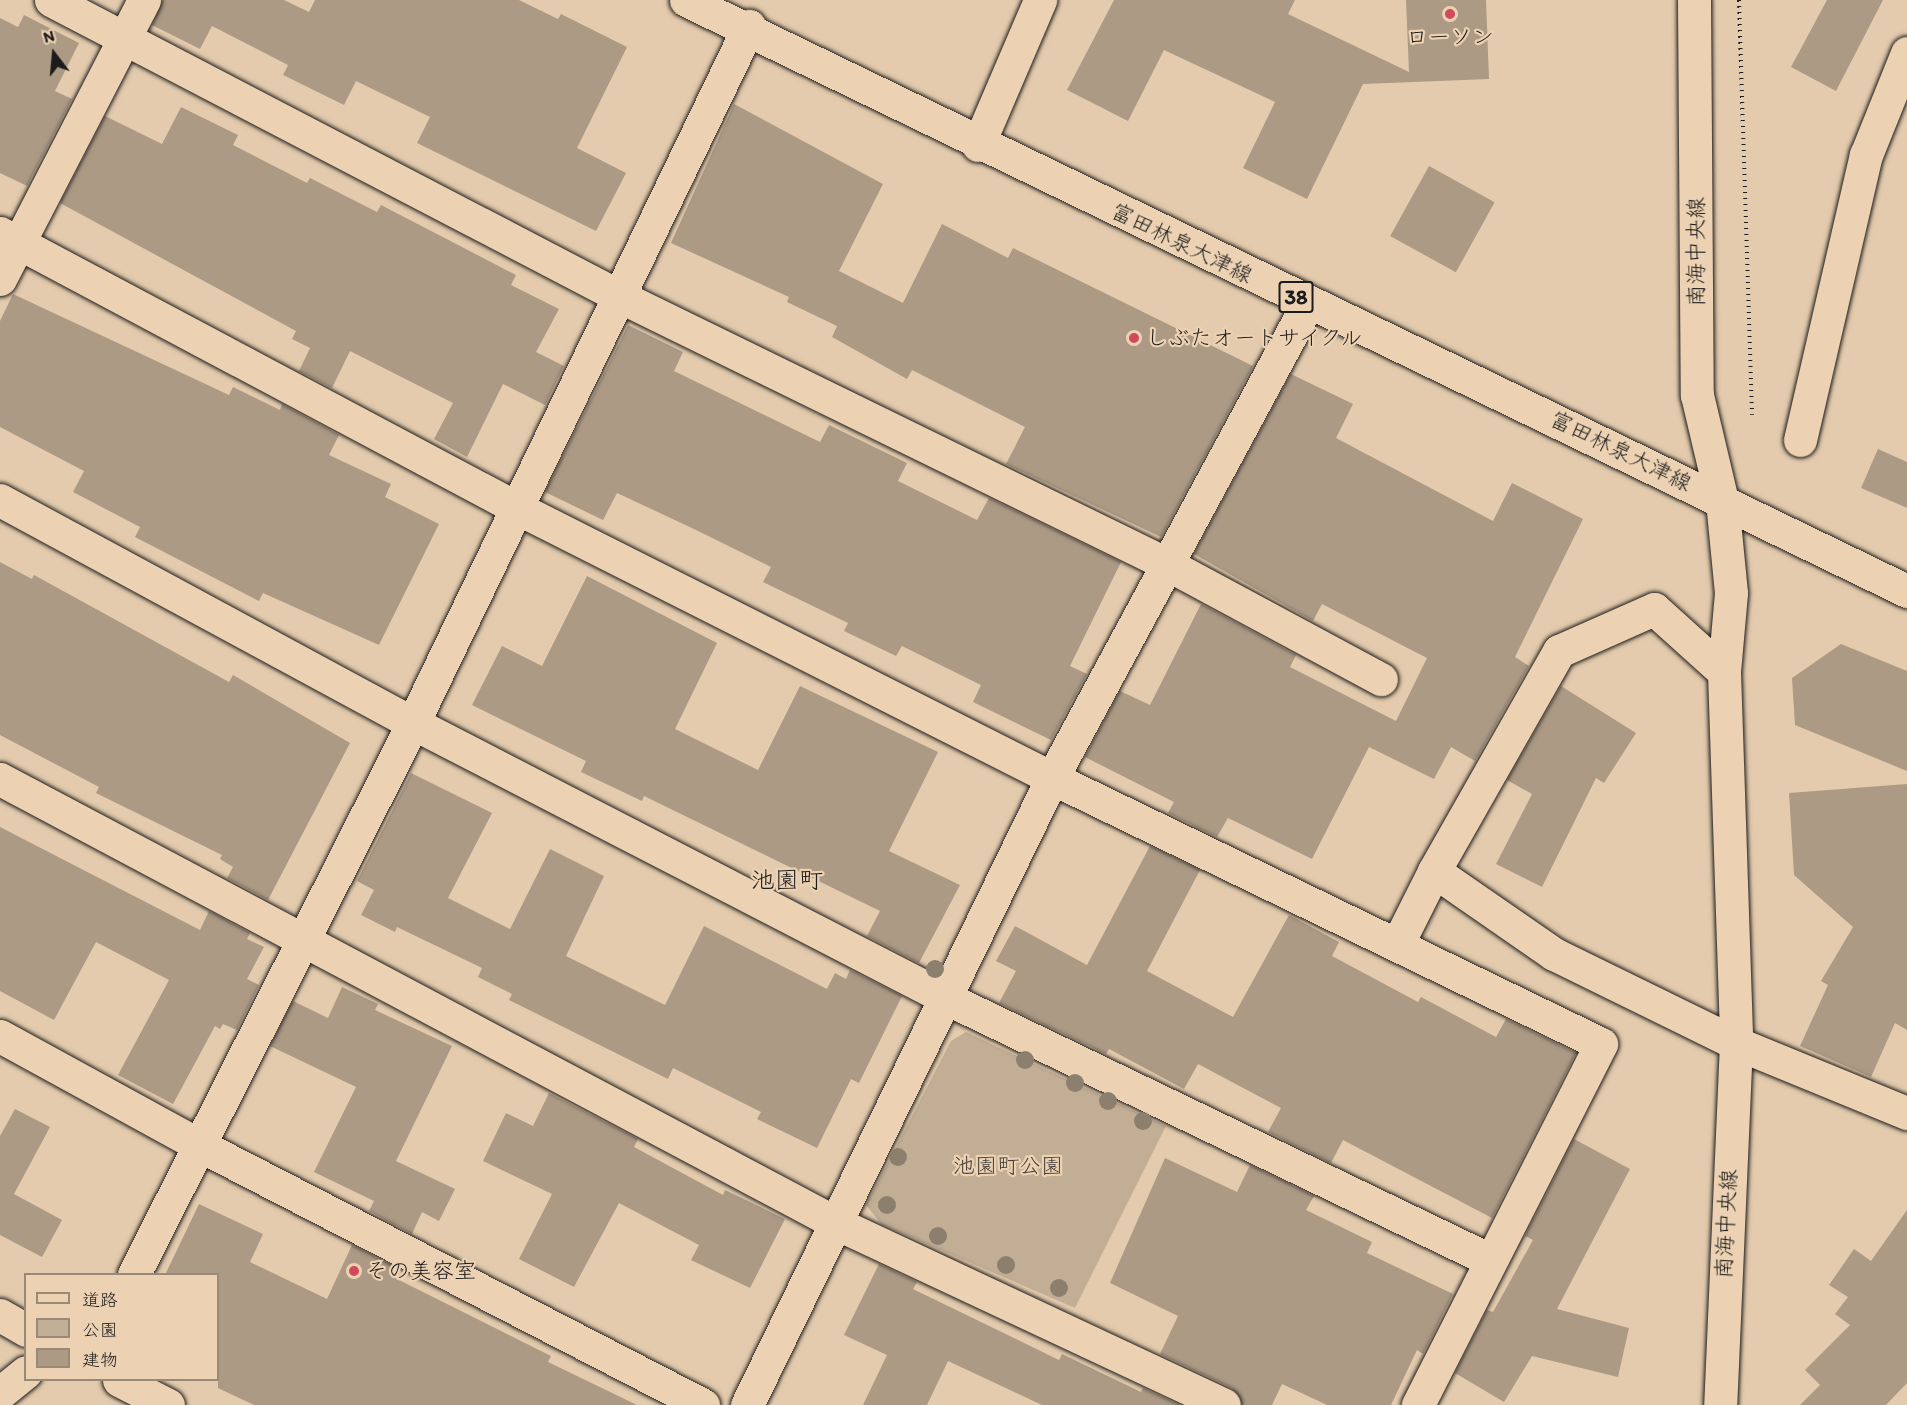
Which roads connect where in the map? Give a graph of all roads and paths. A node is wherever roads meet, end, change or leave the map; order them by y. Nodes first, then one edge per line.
1 (51, 0) edge
2 (144, 0) edge
3 (686, 0) edge
4 (1040, 0) edge
5 (1694, 0) edge
6 (1739, 0) edge
7 (749, 26) junction
8 (125, 37) junction
9 (1907, 53) edge
10 (978, 144) junction
11 (9, 238) edge
12 (0, 279) edge
13 (619, 296) junction
14 (1308, 303) junction
15 (1752, 415) dead end
16 (1800, 440) dead end
17 (0, 500) edge
18 (1722, 501) junction
19 (515, 507) junction
20 (1167, 564) junction
21 (1907, 591) edge
22 (1724, 672) junction
23 (1381, 679) dead end
24 (413, 723) junction
25 (1052, 778) junction
26 (0, 779) edge
27 (1434, 871) junction
28 (302, 940) junction
29 (1397, 945) junction
30 (948, 999) junction
31 (0, 1036) edge
32 (1736, 1043) junction
33 (1907, 1113) edge
34 (201, 1146) junction
35 (838, 1224) junction
36 (1490, 1260) junction
37 (135, 1273) edge
38 (0, 1315) edge
39 (24, 1329) edge
40 (24, 1374) edge
41 (121, 1381) edge
42 (0, 1393) edge
43 (168, 1405) edge
44 (703, 1405) edge
45 (747, 1405) edge
46 (1224, 1405) edge
47 (1418, 1405) edge
48 (1720, 1405) edge

1 - 8 street
2 - 8 street
3 - 7 street, 富田林泉大津線 / 38
4 - 10 street
5 - 18 street, 南海中央線
6 - 15 path
7 - 10 street, 富田林泉大津線 / 38
7 - 13 street
8 - 11 street
8 - 13 street
9 - 16 street
10 - 14 street, 富田林泉大津線 / 38
11 - 12 street
11 - 19 street
13 - 19 street
13 - 20 street
14 - 18 street, 富田林泉大津線 / 38
14 - 20 street
17 - 24 street
18 - 21 street, 富田林泉大津線 / 38
18 - 22 street, 南海中央線
19 - 24 street
19 - 25 street
20 - 23 street
20 - 25 street
22 - 27 street
22 - 32 street, 南海中央線
24 - 28 street
24 - 30 street
25 - 29 street
25 - 30 street
26 - 28 street
27 - 29 street
27 - 32 street
28 - 34 street
28 - 35 street
29 - 36 street
30 - 35 street
30 - 36 street
31 - 34 street
32 - 33 street
32 - 48 street, 南海中央線
34 - 37 street
34 - 44 street
35 - 45 street
35 - 46 street
36 - 47 street
38 - 39 street
40 - 42 street
41 - 43 street

